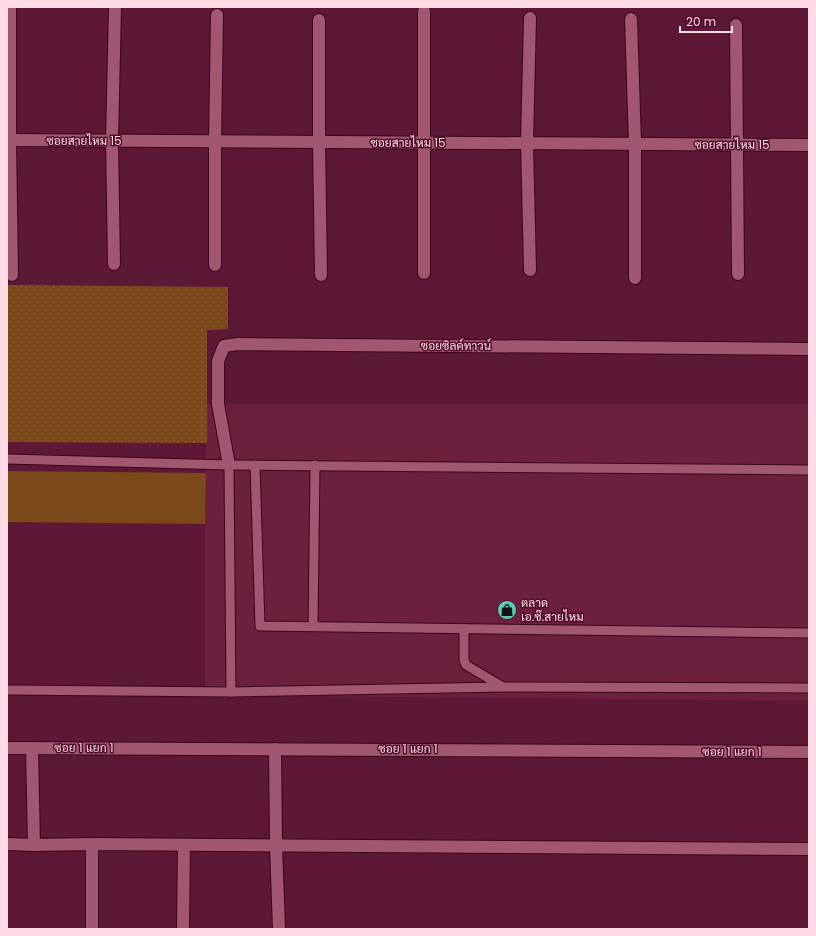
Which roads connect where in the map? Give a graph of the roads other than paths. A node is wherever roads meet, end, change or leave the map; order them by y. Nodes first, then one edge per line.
1 (10, 7) edge
2 (115, 7) edge
3 (424, 11) dead end
4 (216, 14) dead end
5 (530, 18) dead end
6 (631, 19) dead end
7 (319, 20) dead end
8 (736, 25) dead end
9 (8, 140) edge
10 (112, 141) junction
11 (215, 142) junction
12 (319, 142) junction
13 (424, 143) junction
14 (527, 144) junction
15 (635, 144) junction
16 (737, 145) junction
17 (809, 145) edge
18 (114, 264) dead end
19 (215, 265) dead end
20 (530, 270) dead end
21 (424, 274) dead end
22 (738, 274) dead end
23 (12, 275) dead end
24 (321, 275) dead end
25 (634, 278) dead end
26 (809, 349) edge
27 (7, 459) edge
28 (228, 465) junction
29 (255, 465) junction
30 (315, 465) junction
31 (809, 470) edge
32 (313, 626) junction
33 (464, 628) junction
34 (809, 633) edge
35 (502, 687) junction
36 (809, 688) edge
37 (7, 690) edge
38 (231, 692) junction
39 (7, 748) edge
40 (32, 748) junction
41 (275, 749) junction
42 (809, 752) edge
43 (7, 844) edge
44 (92, 844) junction
45 (34, 845) junction
46 (184, 845) junction
47 (276, 845) junction
48 (809, 848) edge
49 (92, 929) edge
50 (183, 929) edge
51 (279, 929) edge

1 - 9 street
2 - 10 street
3 - 13 street
4 - 11 street
5 - 14 street
6 - 15 street
7 - 12 street
8 - 16 street
9 - 10 street, ซอยสายไหม 15
9 - 23 street
10 - 11 street, ซอยสายไหม 15
10 - 18 street
11 - 12 street, ซอยสายไหม 15
11 - 19 street
12 - 13 street, ซอยสายไหม 15
12 - 24 street
13 - 14 street, ซอยสายไหม 15
13 - 21 street
14 - 15 street, ซอยสายไหม 15
14 - 20 street
15 - 16 street, ซอยสายไหม 15
15 - 25 street
16 - 17 street, ซอยสายไหม 15
16 - 22 street
26 - 28 street, ซอยซิลค์ทาวน์
27 - 28 lane
28 - 29 lane
28 - 38 lane
29 - 30 lane
29 - 32 lane
30 - 31 lane
30 - 32 lane
32 - 33 lane
33 - 34 lane
33 - 35 lane
35 - 36 lane
35 - 38 lane
37 - 38 lane
39 - 40 street, ซอย 1 แยก 1
40 - 41 street, ซอย 1 แยก 1
40 - 45 street
41 - 42 street, ซอย 1 แยก 1
41 - 47 street
43 - 45 street
44 - 45 street
44 - 46 street
44 - 49 street
46 - 47 street
46 - 50 street
47 - 48 street
47 - 51 street

